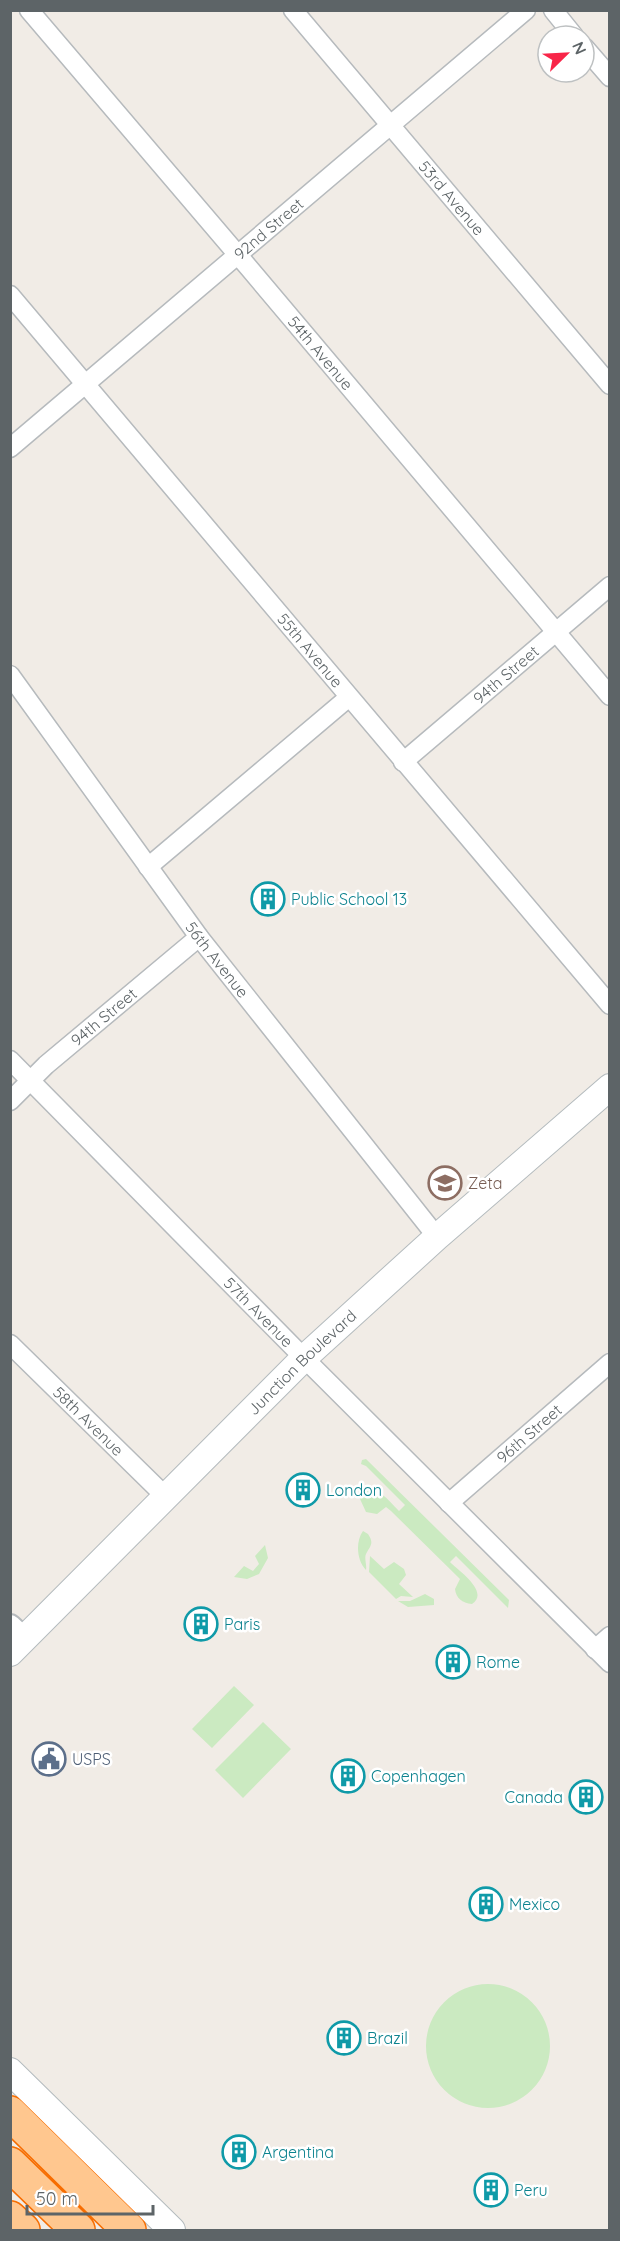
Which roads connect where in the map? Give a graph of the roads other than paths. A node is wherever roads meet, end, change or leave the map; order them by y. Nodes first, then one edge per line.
1 (29, 10) edge
2 (293, 10) edge
3 (526, 10) edge
4 (553, 10) edge
5 (564, 24) edge
6 (596, 61) edge
7 (609, 77) edge
8 (391, 124) junction
9 (239, 255) junction
10 (10, 295) edge
11 (86, 383) junction
12 (609, 386) edge
13 (10, 448) edge
14 (609, 586) edge
15 (555, 632) junction
16 (10, 675) edge
17 (609, 696) edge
18 (348, 698) junction
19 (403, 762) junction
20 (148, 867) junction
21 (199, 936) junction
22 (609, 1005) edge
23 (10, 1060) edge
24 (31, 1080) junction
25 (609, 1087) edge
26 (10, 1101) edge
27 (437, 1237) junction
28 (10, 1344) edge
29 (304, 1358) junction
30 (609, 1363) edge
31 (166, 1497) junction
32 (449, 1503) junction
33 (609, 1636) edge
34 (15, 1639) edge
35 (595, 1649) junction
36 (609, 1663) edge
37 (10, 2071) edge
38 (10, 2113) edge
39 (10, 2164) edge
40 (10, 2218) edge
41 (23, 2230) edge
42 (78, 2230) edge
43 (129, 2230) edge
44 (172, 2230) edge

1 - 9 street, 54th Avenue
2 - 8 street, 53rd Avenue
3 - 8 street, 92nd Street
4 - 5 street
6 - 7 street
8 - 9 street, 92nd Street
8 - 12 street, 53rd Avenue
9 - 11 street, 92nd Street
9 - 15 street, 54th Avenue
10 - 11 street, 55th Avenue
11 - 13 street, 92nd Street
11 - 18 street, 55th Avenue
14 - 15 street, 94th Street
15 - 17 street, 54th Avenue
15 - 19 street, 94th Street
16 - 20 street, 56th Avenue
18 - 19 street, 55th Avenue
18 - 20 street
19 - 22 street, 55th Avenue
20 - 21 street, 56th Avenue
21 - 24 street, 94th Street
21 - 27 street, 56th Avenue
23 - 24 street, 57th Avenue
24 - 26 street, 94th Street
24 - 29 street, 57th Avenue
25 - 27 main road, Junction Boulevard
27 - 29 main road, Junction Boulevard
28 - 31 street, 58th Avenue
29 - 31 main road, Junction Boulevard
29 - 32 street, 57th Avenue
30 - 32 street, 96th Street
31 - 34 main road, Junction Boulevard
32 - 35 street, 57th Avenue
33 - 35 street
35 - 36 street, 57th Avenue
37 - 44 main road
38 - 43 highway
39 - 42 highway
40 - 41 highway

